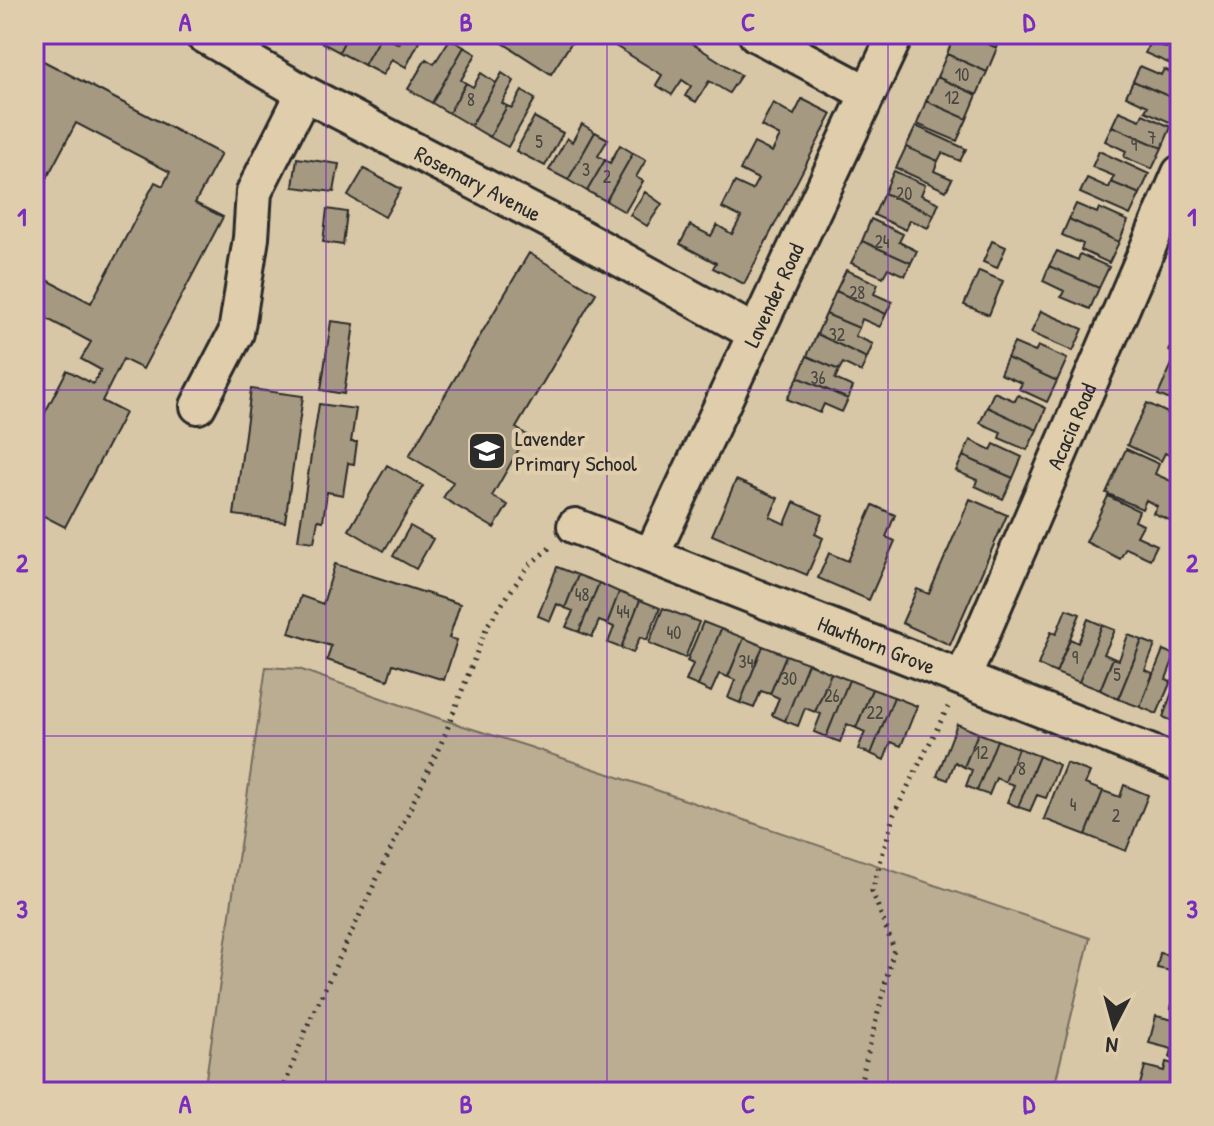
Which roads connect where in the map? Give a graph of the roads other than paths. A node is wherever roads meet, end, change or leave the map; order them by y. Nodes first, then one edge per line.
1 (202, 34) edge
2 (756, 34) edge
3 (896, 34) edge
4 (304, 93) junction
5 (867, 93) junction
6 (1180, 173) edge
7 (755, 333) junction
8 (198, 406) dead end
9 (575, 526) road end
10 (652, 554) junction
11 (963, 678) junction
12 (1180, 764) edge

1 - 4 street, Rosemary Avenue
2 - 5 street
3 - 5 street, Lavender Road
4 - 7 street, Rosemary Avenue
4 - 8 street
5 - 7 street, Lavender Road
6 - 11 street, Acacia Road
7 - 10 street, Lavender Road
9 - 10 street, Hawthorn Grove
10 - 11 street, Hawthorn Grove
11 - 12 street, Hawthorn Grove

